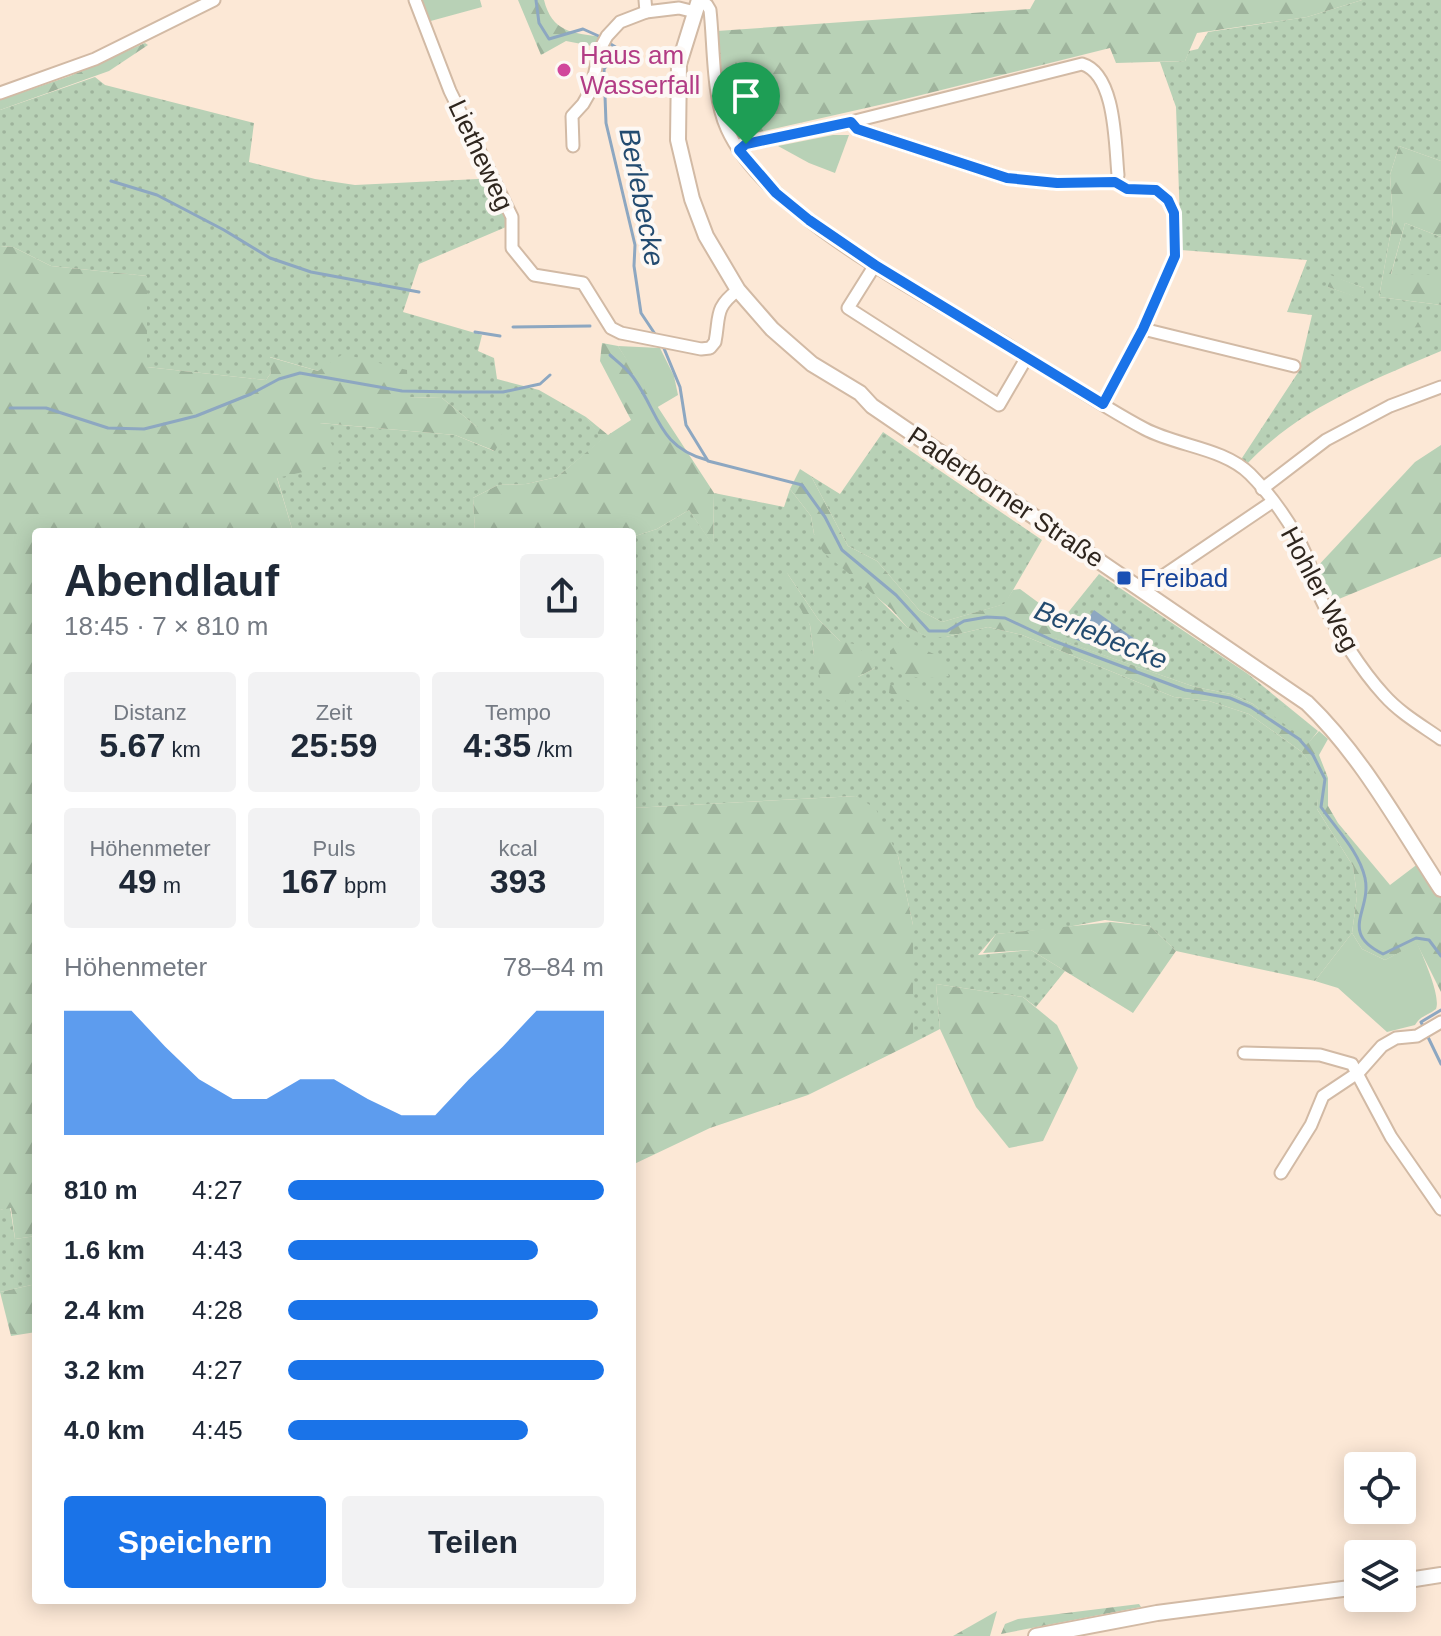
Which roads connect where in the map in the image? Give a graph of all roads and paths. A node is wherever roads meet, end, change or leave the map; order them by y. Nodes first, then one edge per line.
1 (214, 0) edge
2 (415, 0) edge
3 (698, 4) edge
4 (646, 6) edge
5 (0, 93) edge
6 (851, 122) junction
7 (573, 146) dead end
8 (739, 150) junction
9 (1115, 182) junction
10 (875, 265) junction
11 (738, 290) junction
12 (1143, 329) junction
13 (1027, 357) junction
14 (1294, 366) dead end
15 (1441, 387) edge
16 (1103, 404) junction
17 (1262, 489) junction
18 (1272, 502) junction
19 (1146, 592) junction
20 (1441, 739) edge
21 (1441, 889) edge
22 (1436, 1024) edge
23 (1244, 1053) dead end
24 (1359, 1072) junction
25 (1281, 1173) dead end
26 (1441, 1209) edge
27 (1441, 1575) edge
28 (1416, 1579) edge
29 (1344, 1589) edge
30 (1036, 1636) edge

1 - 5 street
2 - 11 street, Lietheweg
3 - 4 street
3 - 8 street, Hohler Weg
3 - 11 main road, Paderborner Straße
4 - 7 street
6 - 8 street
6 - 9 street
6 - 9 street
8 - 10 street, Hohler Weg
9 - 12 street
10 - 13 street, Hohler Weg
10 - 13 street
11 - 19 main road, Paderborner Straße
12 - 14 street
12 - 16 street
13 - 16 street, Hohler Weg
15 - 17 street
16 - 17 street, Hohler Weg
17 - 18 street, Hohler Weg
18 - 19 street
18 - 20 street, Hohler Weg
19 - 21 main road, Paderborner Straße
22 - 24 street
23 - 24 street
24 - 25 street
24 - 26 street
27 - 28 main road
29 - 30 main road

